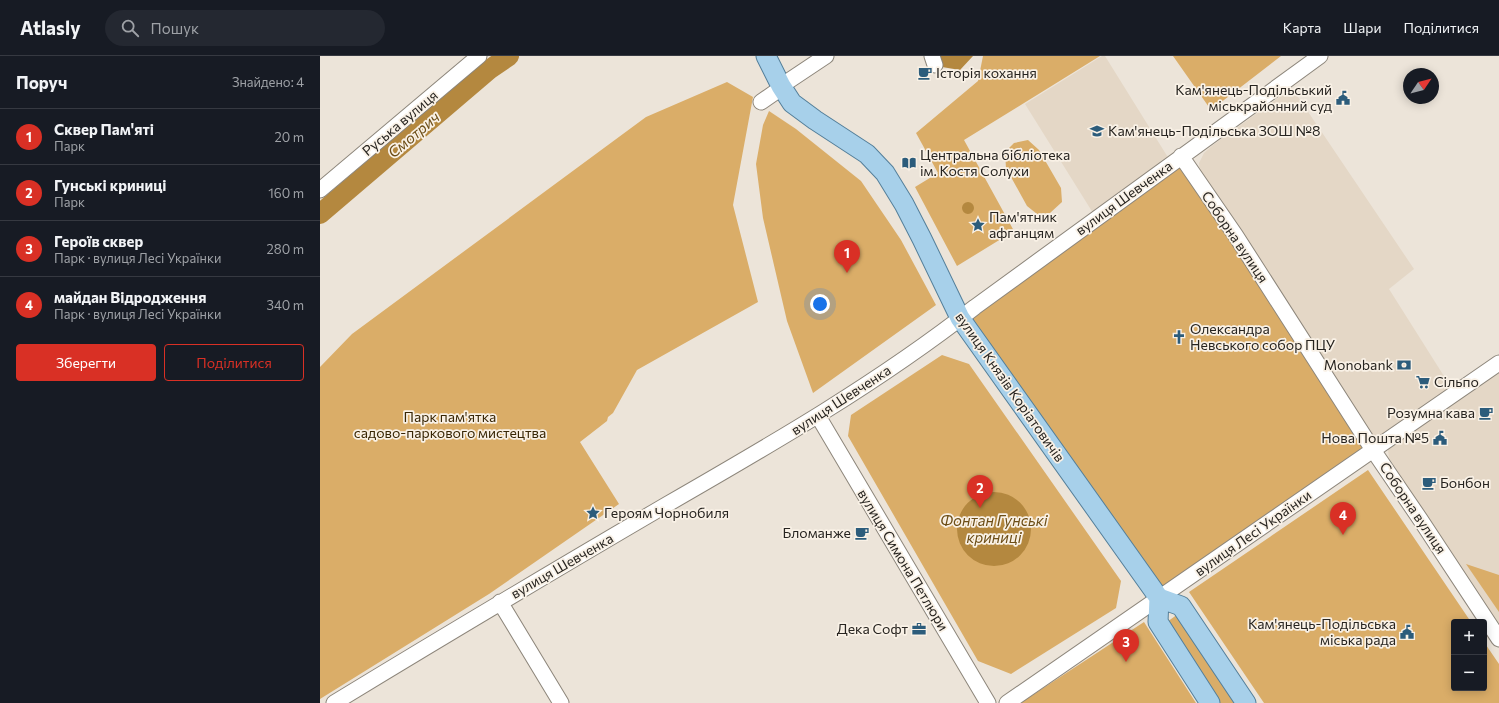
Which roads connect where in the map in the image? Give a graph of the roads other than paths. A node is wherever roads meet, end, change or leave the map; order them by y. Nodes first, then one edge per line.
1 (479, 56) edge
2 (826, 56) edge
3 (1320, 56) edge
4 (774, 76) edge
5 (760, 102) dead end
6 (1181, 156) junction
7 (320, 190) edge
8 (960, 318) junction
9 (1499, 364) edge
10 (818, 416) junction
11 (1373, 450) junction
12 (1159, 598) junction
13 (500, 602) junction
14 (1499, 639) edge
15 (334, 703) edge
16 (561, 703) edge
17 (988, 703) edge
18 (1007, 703) edge
19 (1210, 703) edge
20 (1246, 703) edge

1 - 7 street, Руська вулиця
2 - 4 street
3 - 6 street, вулиця Шевченка
4 - 5 street
4 - 8 main road, вулиця Князів Коріатовичів
6 - 8 street, вулиця Шевченка
6 - 11 street, Соборна вулиця
8 - 10 street, вулиця Шевченка
8 - 12 main road, вулиця Князів Коріатовичів
9 - 11 street, вулиця Лесі Українки
10 - 13 street, вулиця Шевченка
10 - 17 street, вулиця Симона Петлюри
11 - 12 street, вулиця Лесі Українки
11 - 14 street, Соборна вулиця
12 - 18 street, вулиця Лесі Українки
12 - 19 main road
12 - 20 main road
13 - 15 street, вулиця Шевченка
13 - 16 street

